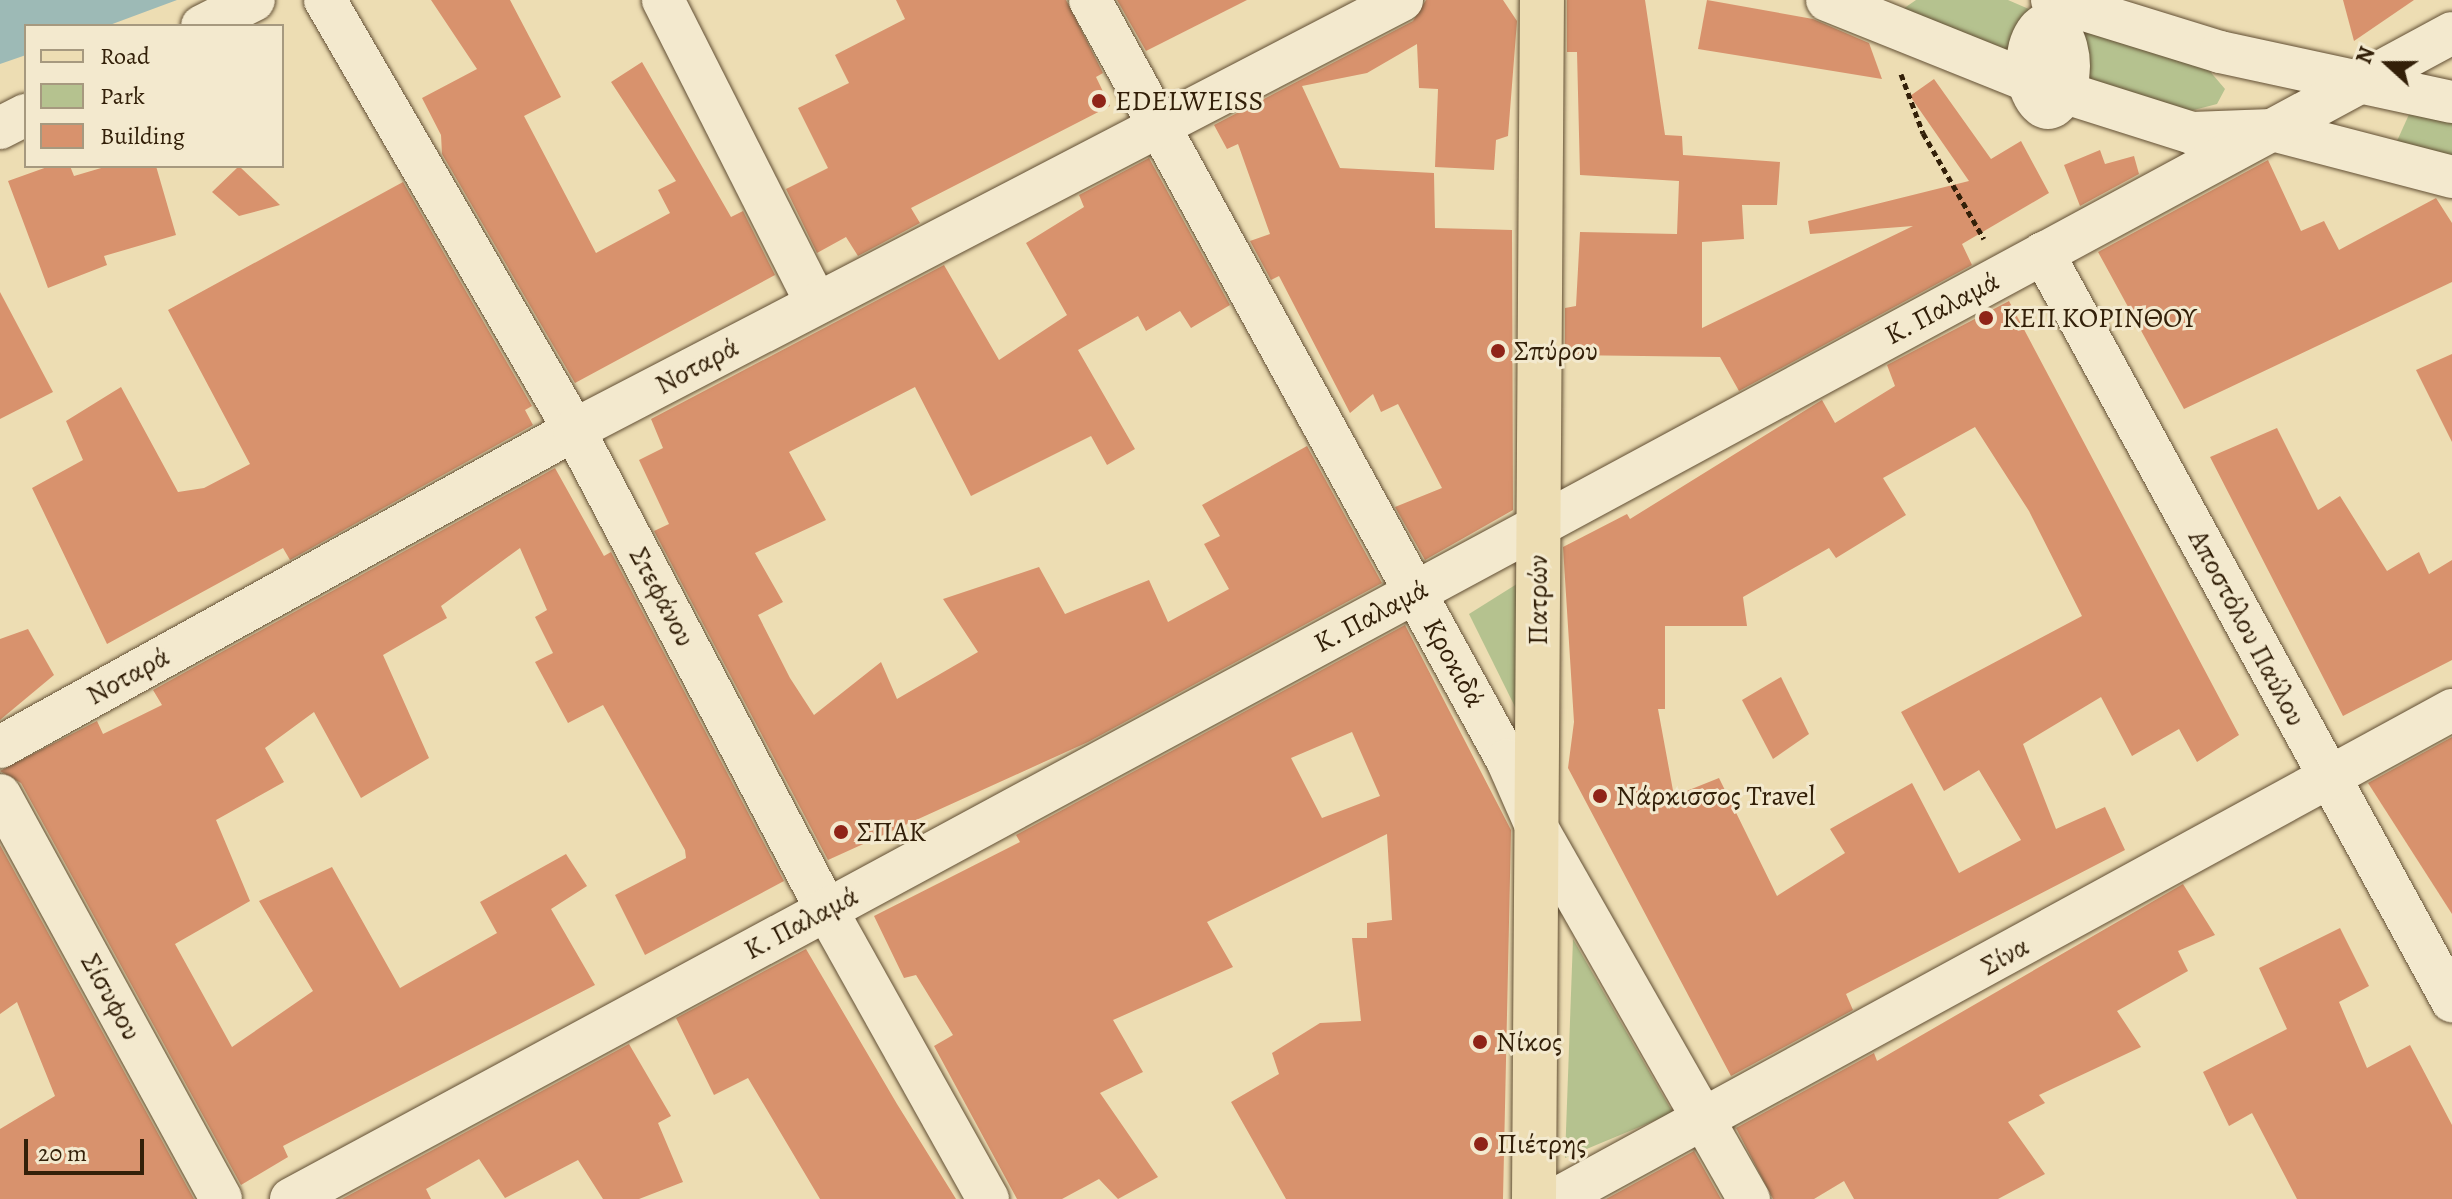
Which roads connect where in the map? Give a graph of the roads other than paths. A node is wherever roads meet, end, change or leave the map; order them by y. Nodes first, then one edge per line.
1 (254, 0) edge
2 (325, 0) edge
3 (663, 0) edge
4 (1090, 0) edge
5 (1402, 0) edge
6 (1542, 0) edge
7 (1827, 0) edge
8 (1890, 17) edge
9 (206, 24) edge
10 (2452, 33) edge
11 (2047, 34) edge
12 (2368, 78) junction
13 (2452, 102) edge
14 (24, 116) edge
15 (1158, 124) junction
16 (0, 128) edge
17 (2272, 130) junction
18 (2452, 177) edge
19 (2043, 253) junction
20 (816, 303) junction
21 (574, 430) junction
22 (1539, 527) junction
23 (1416, 592) junction
24 (2452, 710) edge
25 (0, 747) edge
26 (2328, 778) junction
27 (0, 795) edge
28 (1536, 826) junction
29 (826, 909) junction
30 (2452, 1001) edge
31 (1706, 1121) junction
32 (221, 1199) edge
33 (291, 1199) edge
34 (988, 1199) edge
35 (1534, 1199) edge
36 (1556, 1199) edge
37 (1749, 1199) edge

1 - 9 street
2 - 21 street, Στεφάνου
3 - 20 street
4 - 15 street, Κροκιδά
5 - 15 street, Νοταρά
6 - 22 main road, Πατρών
7 - 8 street
8 - 11 street
10 - 12 street, Κ. Παλαμά
11 - 12 street
11 - 17 street
12 - 13 street
12 - 17 street, Κ. Παλαμά
14 - 16 street
15 - 20 street, Νοταρά
15 - 23 street, Κροκιδά
17 - 18 street
17 - 19 street, Κ. Παλαμά
19 - 22 street, Κ. Παλαμά
19 - 26 street, Αποστόλου Παύλου
20 - 21 street, Νοταρά
21 - 25 street, Νοταρά
21 - 29 street, Στεφάνου
22 - 23 street, Κ. Παλαμά
22 - 28 main road, Πατρών
23 - 28 street, Κροκιδά
23 - 29 street, Κ. Παλαμά
24 - 26 street, Σίνα
26 - 30 street, Αποστόλου Παύλου
26 - 31 street, Σίνα
27 - 32 street, Σίσυφου
28 - 31 street, Κροκιδά
28 - 35 main road, Πατρών
29 - 33 street, Κ. Παλαμά
29 - 34 street, Στεφάνου
31 - 36 street, Σίνα
31 - 37 street, Κροκιδά

